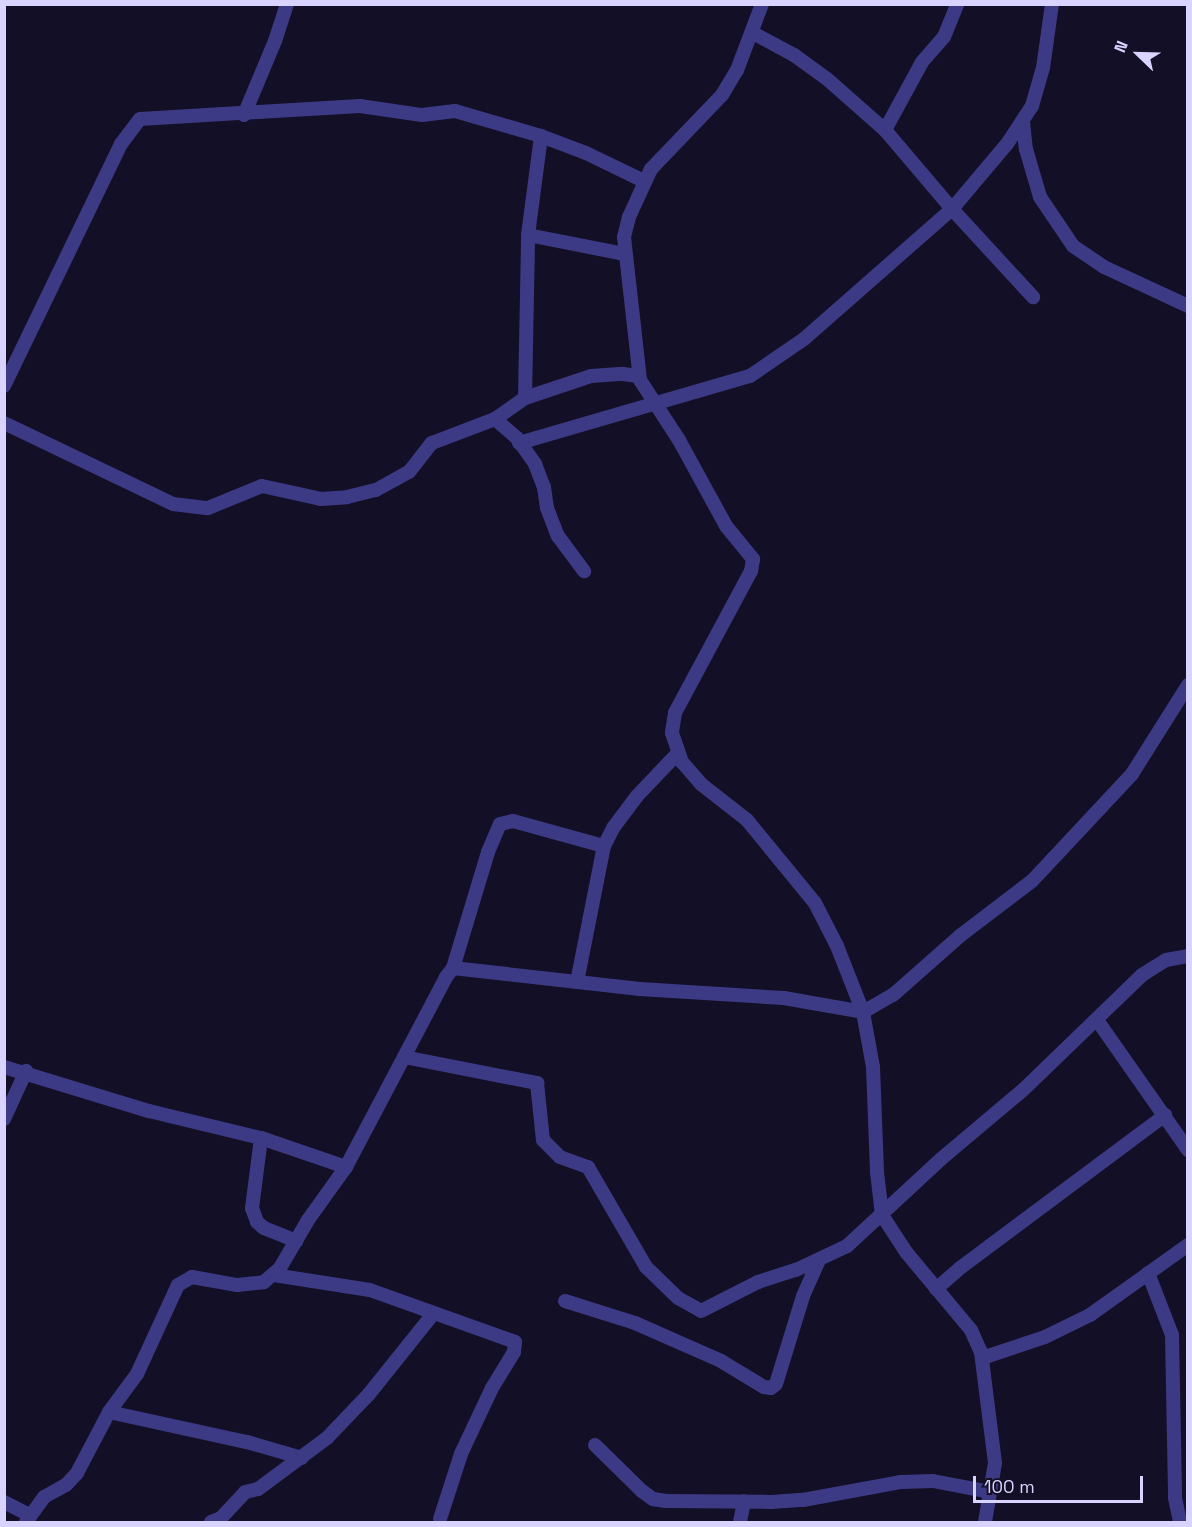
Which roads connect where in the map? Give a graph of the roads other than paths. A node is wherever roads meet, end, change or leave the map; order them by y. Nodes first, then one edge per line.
1 (287, 4) edge
2 (762, 4) edge
3 (957, 4) edge
4 (1052, 4) edge
5 (753, 33) junction
6 (244, 115) junction
7 (1023, 122) junction
8 (885, 130) junction
9 (541, 136) junction
10 (644, 181) junction
11 (952, 209) junction
12 (528, 235) junction
13 (625, 254) junction
14 (1033, 297) dead end
15 (1188, 306) edge
16 (639, 376) junction
17 (4, 386) edge
18 (525, 398) junction
19 (654, 403) junction
20 (495, 419) junction
21 (4, 423) edge
22 (519, 443) junction
23 (584, 571) dead end
24 (1188, 685) edge
25 (678, 753) junction
26 (604, 846) junction
27 (1188, 956) edge
28 (453, 968) junction
29 (577, 982) junction
30 (863, 1012) junction
31 (1097, 1020) junction
32 (404, 1057) junction
33 (4, 1066) edge
34 (26, 1071) junction
35 (1165, 1115) junction
36 (4, 1119) edge
37 (261, 1138) junction
38 (1188, 1150) edge
39 (346, 1167) junction
40 (882, 1215) junction
41 (296, 1241) junction
42 (1188, 1245) edge
43 (819, 1260) junction
44 (1148, 1273) junction
45 (274, 1275) junction
46 (936, 1289) junction
47 (565, 1301) dead end
48 (433, 1314) junction
49 (982, 1358) junction
50 (109, 1412) junction
51 (594, 1445) dead end
52 (302, 1458) junction
53 (990, 1492) junction
54 (4, 1502) edge
55 (744, 1502) junction
56 (29, 1520) edge
57 (440, 1520) dead end
58 (211, 1522) edge
59 (740, 1522) edge
60 (985, 1522) edge
61 (1180, 1522) edge

1 - 6 street
2 - 5 street
3 - 8 street
4 - 7 street
5 - 8 street
5 - 10 street
6 - 9 street
6 - 17 street
7 - 11 street
7 - 15 street
8 - 11 street
9 - 10 street
9 - 12 street
10 - 13 street
11 - 14 street
11 - 19 street
12 - 13 street
12 - 18 street
13 - 16 street
16 - 18 street
16 - 19 street
18 - 20 street
19 - 22 street
19 - 25 street
20 - 21 street
20 - 22 street
22 - 23 street
24 - 30 street
25 - 26 street
25 - 30 street
26 - 28 street
26 - 29 street
27 - 31 street
28 - 29 street
28 - 32 street
29 - 30 street
30 - 40 street
31 - 35 street
31 - 40 street
32 - 39 street
32 - 43 street
33 - 34 street
34 - 36 street
34 - 37 street
35 - 38 street
35 - 46 street
37 - 39 street
37 - 41 street
39 - 41 street
40 - 43 street
40 - 46 street
41 - 45 street
42 - 44 street
43 - 47 street
44 - 49 street
44 - 61 street
45 - 48 street
45 - 50 street
46 - 49 street
48 - 52 street
48 - 57 street
49 - 53 street
50 - 52 street
50 - 56 street
51 - 55 street
52 - 58 street
53 - 55 street
53 - 60 street
54 - 56 street
55 - 59 street

